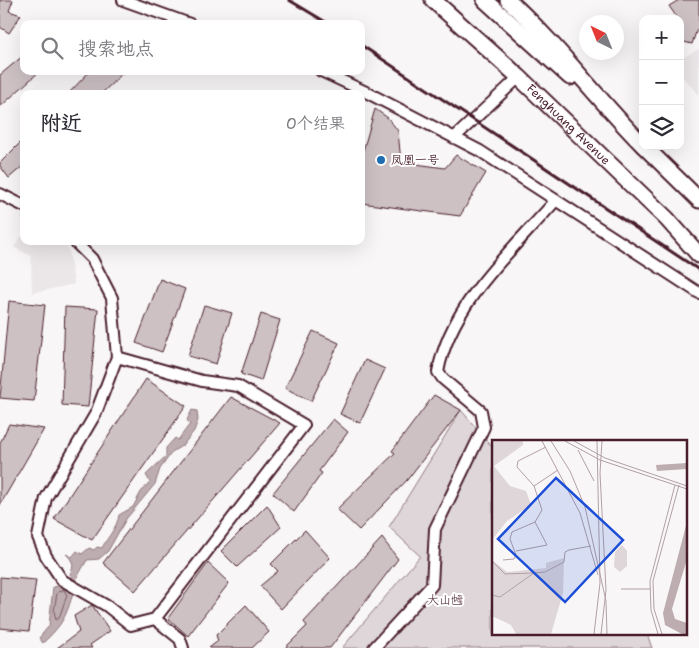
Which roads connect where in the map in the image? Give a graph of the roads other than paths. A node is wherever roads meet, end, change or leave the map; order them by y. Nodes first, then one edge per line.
1 (123, 0) edge
2 (433, 0) edge
3 (485, 0) edge
4 (508, 0) edge
5 (179, 20) edge
6 (329, 75) edge
7 (519, 76) junction
8 (359, 90) edge
9 (365, 93) edge
10 (614, 116) junction
11 (454, 138) junction
12 (639, 141) edge
13 (648, 150) edge
14 (0, 194) edge
15 (556, 200) junction
16 (699, 200) edge
17 (20, 204) edge
18 (78, 245) edge
19 (699, 255) edge
20 (699, 293) edge
21 (117, 357) junction
22 (155, 619) junction
23 (374, 647) edge
24 (183, 648) edge

1 - 5 street
2 - 7 main road, Fenghuang Avenue
3 - 10 main road
4 - 10 main road
6 - 8 street
7 - 11 street
7 - 19 main road, Fenghuang Avenue
9 - 11 street
10 - 12 main road
11 - 15 street
13 - 16 main road
14 - 17 street
15 - 20 street
15 - 23 street
18 - 21 street
21 - 22 street
21 - 22 street
22 - 24 street

